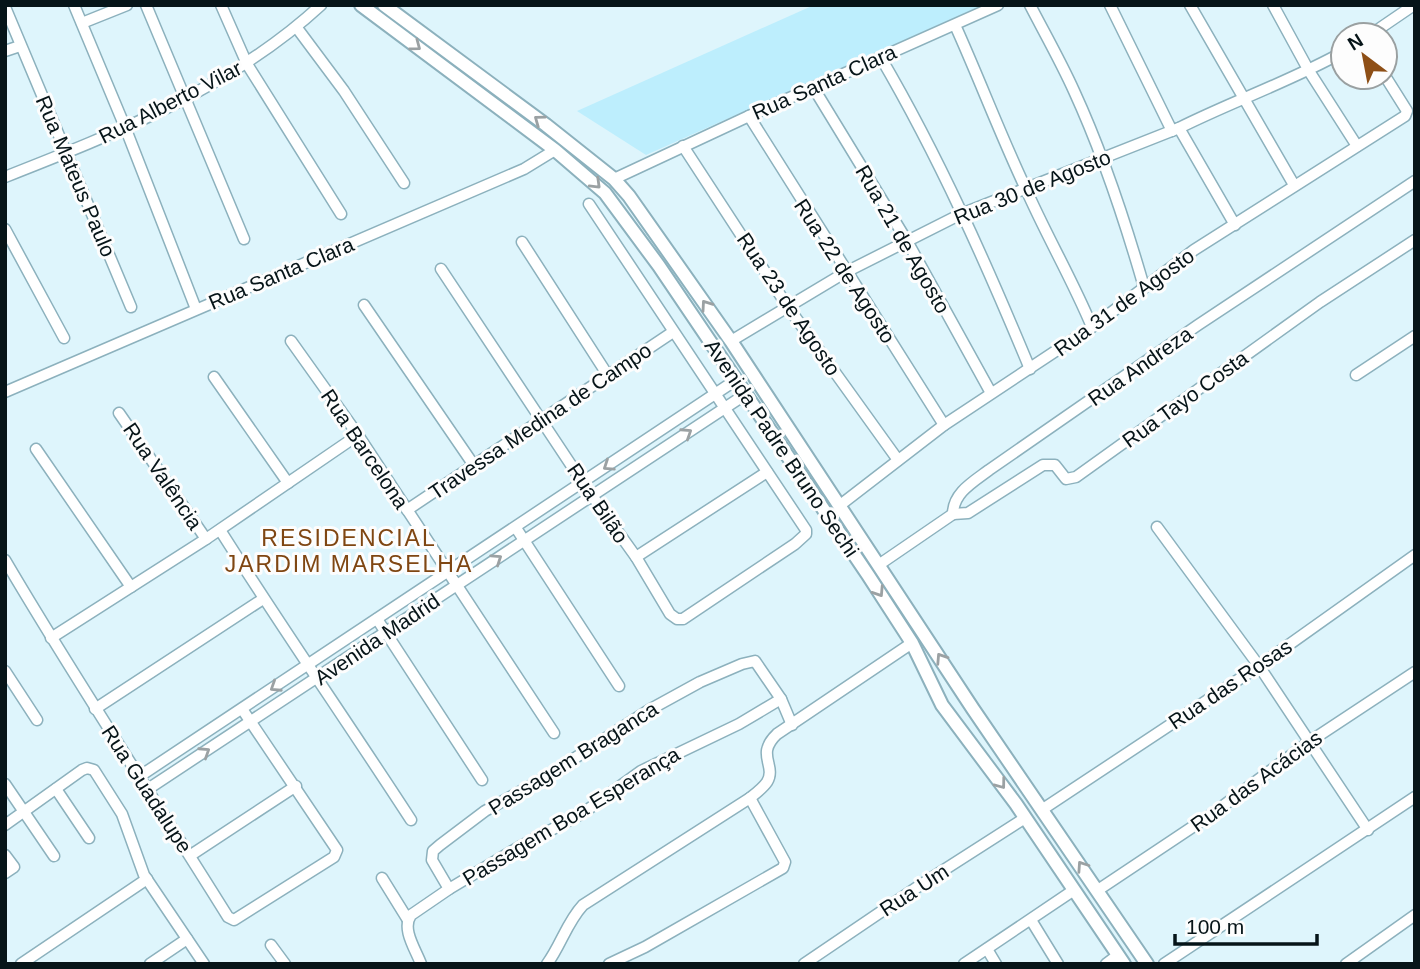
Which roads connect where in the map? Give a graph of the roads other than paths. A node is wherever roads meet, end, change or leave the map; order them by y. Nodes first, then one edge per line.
1 (74, 5) edge
2 (127, 5) edge
3 (146, 5) edge
4 (222, 5) edge
5 (321, 5) edge
6 (361, 5) edge
7 (384, 5) edge
8 (998, 5) edge
9 (1030, 5) edge
10 (1110, 5) edge
11 (1190, 5) edge
12 (1273, 5) edge
13 (1414, 5) edge
14 (5, 7) edge
15 (1391, 21) edge
16 (82, 23) junction
17 (955, 24) junction
18 (297, 27) junction
19 (20, 46) junction
20 (5, 51) edge
21 (881, 58) junction
22 (1329, 60) edge
23 (247, 64) junction
24 (1309, 71) junction
25 (813, 87) junction
26 (1396, 91) edge
27 (1244, 97) junction
28 (184, 99) junction
29 (748, 116) junction
30 (125, 127) junction
31 (1176, 129) junction
32 (683, 146) junction
33 (1357, 146) junction
34 (555, 150) junction
35 (66, 153) junction
36 (1101, 158) junction
37 (5, 177) edge
38 (614, 179) junction
39 (1415, 181) edge
40 (404, 183) dead end
41 (1294, 185) junction
42 (1025, 188) junction
43 (589, 204) dead end
44 (341, 214) dead end
45 (961, 215) junction
46 (1236, 225) junction
47 (5, 229) edge
48 (244, 239) dead end
49 (1415, 240) edge
50 (907, 241) junction
51 (522, 242) dead end
52 (441, 269) dead end
53 (846, 272) junction
54 (1144, 288) junction
55 (364, 305) dead end
56 (131, 307) dead end
57 (788, 307) junction
58 (196, 309) junction
59 (1092, 327) junction
60 (673, 332) junction
61 (1415, 336) edge
62 (64, 338) dead end
63 (291, 341) dead end
64 (731, 341) junction
65 (1030, 369) junction
66 (607, 374) junction
67 (1356, 375) dead end
68 (214, 377) dead end
69 (736, 380) junction
70 (5, 392) edge
71 (991, 393) junction
72 (716, 394) junction
73 (746, 394) junction
74 (725, 408) junction
75 (119, 413) dead end
76 (542, 419) junction
77 (944, 425) junction
78 (358, 435) junction
79 (36, 449) dead end
80 (898, 460) junction
81 (473, 464) junction
82 (767, 472) junction
83 (288, 483) junction
84 (583, 483) junction
85 (592, 495) junction
86 (839, 506) junction
87 (407, 510) junction
88 (953, 514) junction
89 (1157, 527) dead end
90 (516, 528) junction
91 (220, 530) junction
92 (206, 539) junction
93 (525, 541) junction
94 (1415, 555) edge
95 (636, 558) junction
96 (5, 560) edge
97 (880, 564) junction
98 (447, 573) junction
99 (131, 587) junction
100 (456, 587) junction
101 (263, 599) junction
102 (377, 620) junction
103 (387, 633) junction
104 (51, 638) junction
105 (912, 643) junction
106 (309, 665) junction
107 (1259, 666) junction
108 (5, 671) edge
109 (1415, 672) edge
110 (319, 678) junction
111 (619, 685) dead end
112 (960, 686) junction
113 (937, 696) junction
114 (781, 699) junction
115 (95, 709) junction
116 (243, 709) junction
117 (973, 709) junction
118 (950, 717) junction
119 (37, 720) dead end
120 (252, 722) junction
121 (792, 724) junction
122 (554, 733) dead end
123 (1309, 742) junction
124 (140, 776) junction
125 (482, 780) dead end
126 (5, 784) edge
127 (296, 786) junction
128 (56, 789) junction
129 (148, 789) junction
130 (1415, 797) edge
131 (750, 798) junction
132 (1043, 809) junction
133 (24, 810) junction
134 (1025, 818) junction
135 (411, 820) dead end
136 (5, 825) edge
137 (1368, 830) junction
138 (89, 838) dead end
139 (5, 855) edge
140 (191, 855) junction
141 (54, 856) dead end
142 (5, 873) edge
143 (382, 878) dead end
144 (147, 880) junction
145 (449, 889) junction
146 (1074, 890) junction
147 (1098, 890) junction
148 (1415, 915) edge
149 (408, 920) junction
150 (1031, 920) junction
151 (187, 939) junction
152 (271, 945) dead end
153 (987, 949) junction
154 (1121, 959) edge
155 (23, 963) edge
156 (149, 964) edge
157 (204, 964) edge
158 (285, 964) edge
159 (421, 964) edge
160 (547, 964) edge
161 (609, 964) edge
162 (804, 964) edge
163 (964, 964) edge
164 (996, 964) edge
165 (1058, 964) edge
166 (1106, 964) edge
167 (1147, 964) edge
168 (1164, 964) edge
169 (1346, 964) edge

1 - 16 street
2 - 16 street
3 - 28 street
4 - 23 street
5 - 18 street, Rua Alberto Vilar
6 -> 34 main road, Avenida Padre Bruno Sechi
38 -> 7 main road, Avenida Padre Bruno Sechi
8 - 17 street, Rua Santa Clara
9 - 36 street
10 - 31 street
11 - 27 street
12 - 24 street
13 - 15 street
14 - 19 street, Rua Mateus Paulo
16 - 30 street
17 - 21 street, Rua Santa Clara
17 - 42 street
18 - 23 street, Rua Alberto Vilar
18 - 40 street
19 - 20 street
19 - 35 street, Rua Mateus Paulo
21 - 25 street, Rua Santa Clara
21 - 45 street
22 - 24 street, Rua 30 de Agosto
23 - 28 street, Rua Alberto Vilar
23 - 44 street
24 - 27 street, Rua 30 de Agosto
24 - 33 street
25 - 29 street, Rua Santa Clara
25 - 50 street, Rua 21 de Agosto
26 - 33 street, Rua 31 de Agosto
27 - 31 street, Rua 30 de Agosto
27 - 41 street
28 - 30 street, Rua Alberto Vilar
28 - 48 street
29 - 32 street, Rua Santa Clara
29 - 53 street, Rua 22 de Agosto
30 - 35 street, Rua Alberto Vilar
30 - 58 street
31 - 36 street, Rua 30 de Agosto
31 - 46 street
32 - 38 street, Rua Santa Clara
32 - 57 street, Rua 23 de Agosto
33 - 41 street, Rua 31 de Agosto
34 - 58 street, Rua Santa Clara
34 -> 69 main road, Avenida Padre Bruno Sechi
35 - 37 street, Rua Alberto Vilar
35 - 56 street, Rua Mateus Paulo
36 - 42 street, Rua 30 de Agosto
36 - 54 street
64 -> 38 main road, Avenida Padre Bruno Sechi
39 - 88 street, Rua Andreza
41 - 46 street, Rua 31 de Agosto
42 - 45 street, Rua 30 de Agosto
42 - 59 street
43 - 60 street
45 - 50 street, Rua 30 de Agosto
45 - 65 street
46 - 54 street, Rua 31 de Agosto
47 - 62 street
49 - 88 street, Rua Tayo Costa
50 - 53 street, Rua 30 de Agosto
50 - 71 street, Rua 21 de Agosto
51 - 66 street
52 - 76 street, Rua Bilão
53 - 57 street, Rua 30 de Agosto
53 - 77 street, Rua 22 de Agosto
54 - 59 street, Rua 31 de Agosto
55 - 81 street
57 - 64 street, Rua 30 de Agosto
57 - 80 street, Rua 23 de Agosto
58 - 70 street, Rua Santa Clara
59 - 65 street, Rua 31 de Agosto
60 - 66 street, Travessa Medina de Campo
60 - 72 street
61 - 67 street
63 - 78 street, Rua Barcelona
64 - 86 main road, Avenida Padre Bruno Sechi
65 - 71 street, Rua 31 de Agosto
66 - 76 street, Travessa Medina de Campo
68 - 83 street
69 - 72 street, Avenida Madrid
69 - 73 main road, Avenida Padre Bruno Sechi
71 - 77 street, Rua 31 de Agosto
72 - 74 street
72 -> 84 street, Avenida Madrid
73 - 74 street, Avenida Madrid
73 -> 105 main road, Avenida Padre Bruno Sechi
74 - 82 street
85 -> 74 street, Avenida Madrid
75 - 92 street, Rua Valência
76 - 81 street, Travessa Medina de Campo
76 - 84 street, Rua Bilão
77 - 80 street, Rua 31 de Agosto
78 - 83 street
78 - 87 street, Rua Barcelona
79 - 99 street
80 - 86 street, Rua 31 de Agosto
81 - 87 street, Travessa Medina de Campo
82 - 95 street
82 - 95 street, Rua Bilão
83 - 91 street
84 - 85 street, Rua Bilão
84 - 90 street, Avenida Madrid
85 - 93 street, Avenida Madrid
85 - 95 street, Rua Bilão
86 - 97 main road, Avenida Padre Bruno Sechi
87 - 98 street, Rua Barcelona
88 - 97 street, Rua Andreza
89 - 107 street
90 - 93 street
90 - 98 street, Avenida Madrid
91 - 92 street
91 - 101 street, Rua Valência
92 - 99 street
100 -> 93 street, Avenida Madrid
93 - 111 street
94 - 107 street, Rua das Rosas
96 - 104 street, Rua Guadalupe
112 -> 97 main road, Avenida Padre Bruno Sechi
98 - 100 street, Rua Barcelona
98 - 102 street, Avenida Madrid
99 - 104 street
100 - 103 street, Avenida Madrid
100 - 122 street, Rua Barcelona
101 - 106 street, Rua Valência
101 - 115 street
102 - 103 street
102 - 106 street, Avenida Madrid
103 - 110 street, Avenida Madrid
103 - 125 street
104 - 115 street, Rua Guadalupe
105 - 113 main road, Avenida Padre Bruno Sechi
105 - 121 street
106 - 110 street, Rua Valência
106 -> 116 street, Avenida Madrid
107 - 123 street
107 - 132 street, Rua das Rosas
108 - 119 street
109 - 123 street, Rua das Acácias
110 - 120 street, Avenida Madrid
110 - 135 street, Rua Valência
112 - 113 main road
112 - 117 main road, Avenida Padre Bruno Sechi
113 - 118 main road, Avenida Padre Bruno Sechi
114 - 121 street
114 - 145 street, Passagem Boa Esperança
114 - 145 street, Passagem Braganca
115 - 124 street, Rua Guadalupe
116 - 120 street
116 - 124 street, Avenida Madrid
117 - 118 main road
117 - 132 main road, Avenida Padre Bruno Sechi
118 -> 134 main road, Avenida Padre Bruno Sechi
120 - 127 street
129 -> 120 street, Avenida Madrid
121 - 131 street
123 - 137 street
123 - 147 street, Rua das Acácias
124 - 129 street, Rua Guadalupe
126 - 133 street
127 - 140 street
127 - 140 street, Rua Guadalupe
128 - 133 street
128 - 138 street
128 - 144 street
129 - 140 street, Rua Guadalupe
130 - 137 street
131 - 160 street
131 - 161 street
147 -> 132 main road, Avenida Padre Bruno Sechi
133 - 136 street
133 - 141 street
134 - 146 main road, Avenida Padre Bruno Sechi
134 - 162 street, Rua Um
137 - 168 street
139 - 142 street
143 - 149 street
144 - 151 street
144 - 155 street
145 - 149 street, Passagem Boa Esperança
146 - 150 street
146 - 154 main road, Avenida Padre Bruno Sechi
147 - 167 main road, Avenida Padre Bruno Sechi
148 - 169 street
149 - 159 street
150 - 153 street
150 - 165 street
151 - 156 street
151 - 157 street
152 - 158 street
153 - 163 street
153 - 164 street
154 - 166 street

